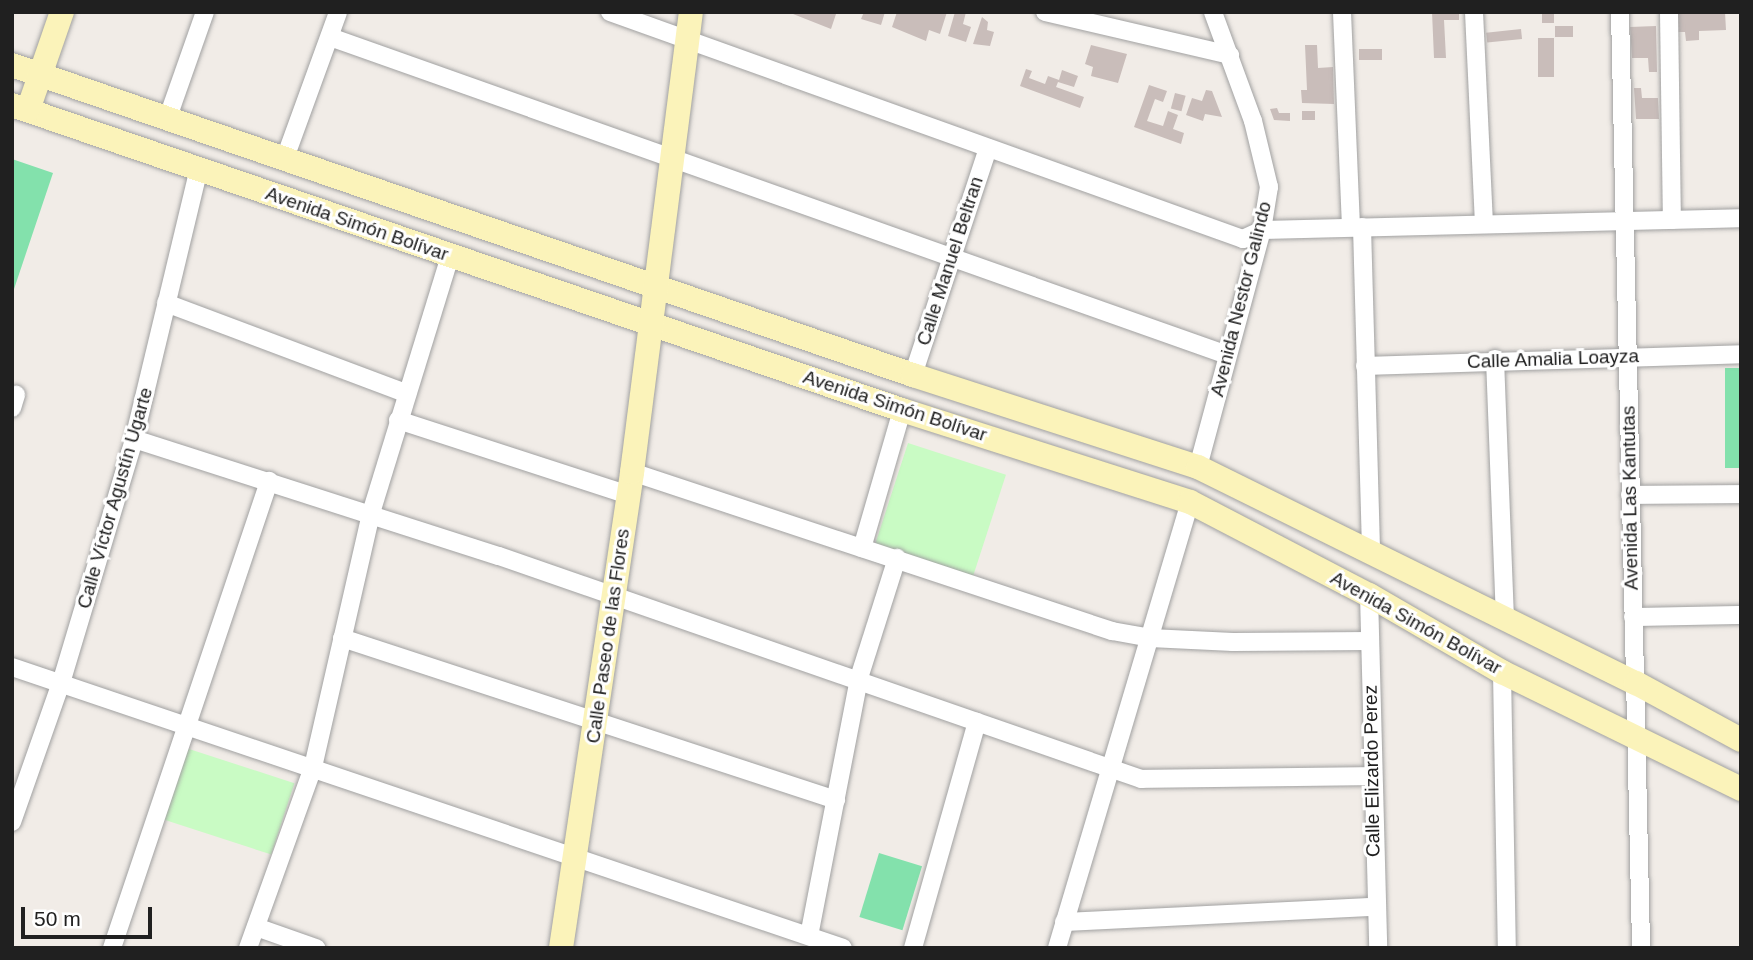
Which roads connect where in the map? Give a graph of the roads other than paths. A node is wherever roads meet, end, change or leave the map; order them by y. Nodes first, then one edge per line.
1 (62, 12) edge
2 (205, 12) edge
3 (338, 12) edge
4 (610, 12) edge
5 (691, 12) edge
6 (1045, 12) edge
7 (1213, 12) edge
8 (1342, 12) edge
9 (1474, 12) edge
10 (1620, 12) edge
11 (1670, 12) edge
12 (330, 37) junction
13 (687, 40) junction
14 (1230, 55) junction
15 (12, 65) edge
16 (40, 74) junction
17 (20, 108) edge
18 (168, 117) junction
19 (988, 148) junction
20 (285, 158) junction
21 (671, 159) junction
22 (199, 169) junction
23 (1741, 218) edge
24 (1672, 220) junction
25 (1624, 221) junction
26 (1484, 224) junction
27 (1356, 227) junction
28 (1262, 230) junction
29 (450, 257) junction
30 (950, 258) junction
31 (654, 284) junction
32 (166, 303) junction
33 (652, 324) junction
34 (1741, 354) edge
35 (1227, 355) junction
36 (1626, 356) junction
37 (1495, 359) junction
38 (1365, 366) junction
39 (914, 375) junction
40 (406, 393) junction
41 (902, 410) junction
42 (397, 420) junction
43 (134, 439) junction
44 (1198, 467) junction
45 (269, 481) junction
46 (631, 484) junction
47 (1741, 494) edge
48 (1630, 495) junction
49 (1190, 502) junction
50 (371, 513) junction
51 (862, 548) junction
52 (1371, 552) junction
53 (897, 558) junction
54 (1369, 595) junction
55 (614, 597) junction
56 (1741, 615) edge
57 (1633, 617) junction
58 (1505, 619) junction
59 (342, 638) junction
60 (1150, 639) junction
61 (1370, 640) junction
62 (12, 667) edge
63 (1502, 672) junction
64 (859, 678) junction
65 (61, 683) junction
66 (1636, 683) junction
67 (597, 722) junction
68 (977, 722) junction
69 (185, 724) junction
70 (1638, 740) junction
71 (1741, 740) edge
72 (1108, 766) junction
73 (313, 767) junction
74 (1371, 776) junction
75 (1741, 789) edge
76 (836, 800) junction
77 (12, 821) edge
78 (575, 854) junction
79 (1376, 906) junction
80 (1064, 922) junction
81 (256, 926) junction
82 (809, 936) junction
83 (112, 948) edge
84 (248, 948) edge
85 (316, 948) edge
86 (561, 948) edge
87 (842, 948) edge
88 (913, 948) edge
89 (1057, 948) edge
90 (1378, 948) edge
91 (1507, 948) edge
92 (1641, 948) edge

1 - 16 street
2 - 18 street
3 - 12 street
4 - 13 street
5 - 13 street
6 - 14 street
7 - 14 street, Avenida Nestor Galindo
8 - 27 street
9 - 26 street
10 - 25 street, Avenida Las Kantutas
11 - 24 street
12 - 20 street
12 - 21 street
13 - 19 street
13 - 21 street
14 - 28 street, Avenida Nestor Galindo
15 - 16 street, Avenida Simón Bolívar
16 - 17 street
16 - 18 street, Avenida Simón Bolívar
17 - 22 street, Avenida Simón Bolívar
18 - 20 street, Avenida Simón Bolívar
19 - 28 street
19 - 30 street, Calle Manuel Beltran
20 - 31 street, Avenida Simón Bolívar
21 - 30 street
21 - 31 street
22 - 29 street, Avenida Simón Bolívar
22 - 32 street, Calle Víctor Agustín Ugarte
23 - 24 street
24 - 25 street
25 - 26 street
25 - 36 street, Avenida Las Kantutas
26 - 27 street
27 - 28 street
27 - 38 street
28 - 35 street, Avenida Nestor Galindo
29 - 33 street, Avenida Simón Bolívar
29 - 40 street
30 - 35 street
30 - 39 street, Calle Manuel Beltran
31 - 33 street, Calle Paseo de las Flores
31 - 39 street, Avenida Simón Bolívar
32 - 40 street
32 - 43 street, Calle Víctor Agustín Ugarte
33 - 41 street, Avenida Simón Bolívar
33 - 46 street, Calle Paseo de las Flores
34 - 36 street, Calle Amalia Loayza
35 - 44 street, Avenida Nestor Galindo
36 - 37 street, Calle Amalia Loayza
36 - 48 street, Avenida Las Kantutas
37 - 38 street, Calle Amalia Loayza
37 - 58 street
38 - 52 street
39 - 44 street, Avenida Simón Bolívar
40 - 42 street
41 - 49 street, Avenida Simón Bolívar
41 - 51 street
42 - 46 street
42 - 50 street
43 - 45 street
43 - 65 street, Calle Víctor Agustín Ugarte
44 - 49 street
44 - 52 street, Avenida Simón Bolívar
45 - 50 street
45 - 69 street
46 - 51 street
46 - 55 street, Calle Paseo de las Flores
47 - 48 street
48 - 57 street, Avenida Las Kantutas
49 - 54 street, Avenida Simón Bolívar
49 - 60 street
50 - 55 street
50 - 59 street
51 - 53 street
52 - 58 street, Avenida Simón Bolívar
53 - 60 street
53 - 64 street
54 - 61 street, Calle Elizardo Perez
54 - 63 street, Avenida Simón Bolívar
55 - 64 street
55 - 67 street, Calle Paseo de las Flores
56 - 57 street
57 - 66 street, Avenida Las Kantutas
58 - 66 street, Avenida Simón Bolívar
59 - 67 street
59 - 73 street
60 - 61 street
60 - 72 street
61 - 74 street, Calle Elizardo Perez
62 - 65 street
63 - 70 street, Avenida Simón Bolívar
63 - 91 street
64 - 68 street
64 - 76 street
65 - 69 street
65 - 77 street, Calle Víctor Agustín Ugarte
66 - 70 street, Avenida Las Kantutas
66 - 71 street, Avenida Simón Bolívar
67 - 76 street
67 - 78 street, Calle Paseo de las Flores
68 - 72 street
68 - 88 street
69 - 73 street
69 - 83 street
70 - 75 street, Avenida Simón Bolívar
70 - 92 street, Avenida Las Kantutas
72 - 74 street
72 - 80 street
73 - 78 street
73 - 81 street
74 - 79 street, Calle Elizardo Perez
76 - 82 street
78 - 82 street
78 - 86 street, Calle Paseo de las Flores
79 - 80 street
79 - 90 street, Calle Elizardo Perez
80 - 89 street
81 - 84 street
81 - 85 street
82 - 87 street

